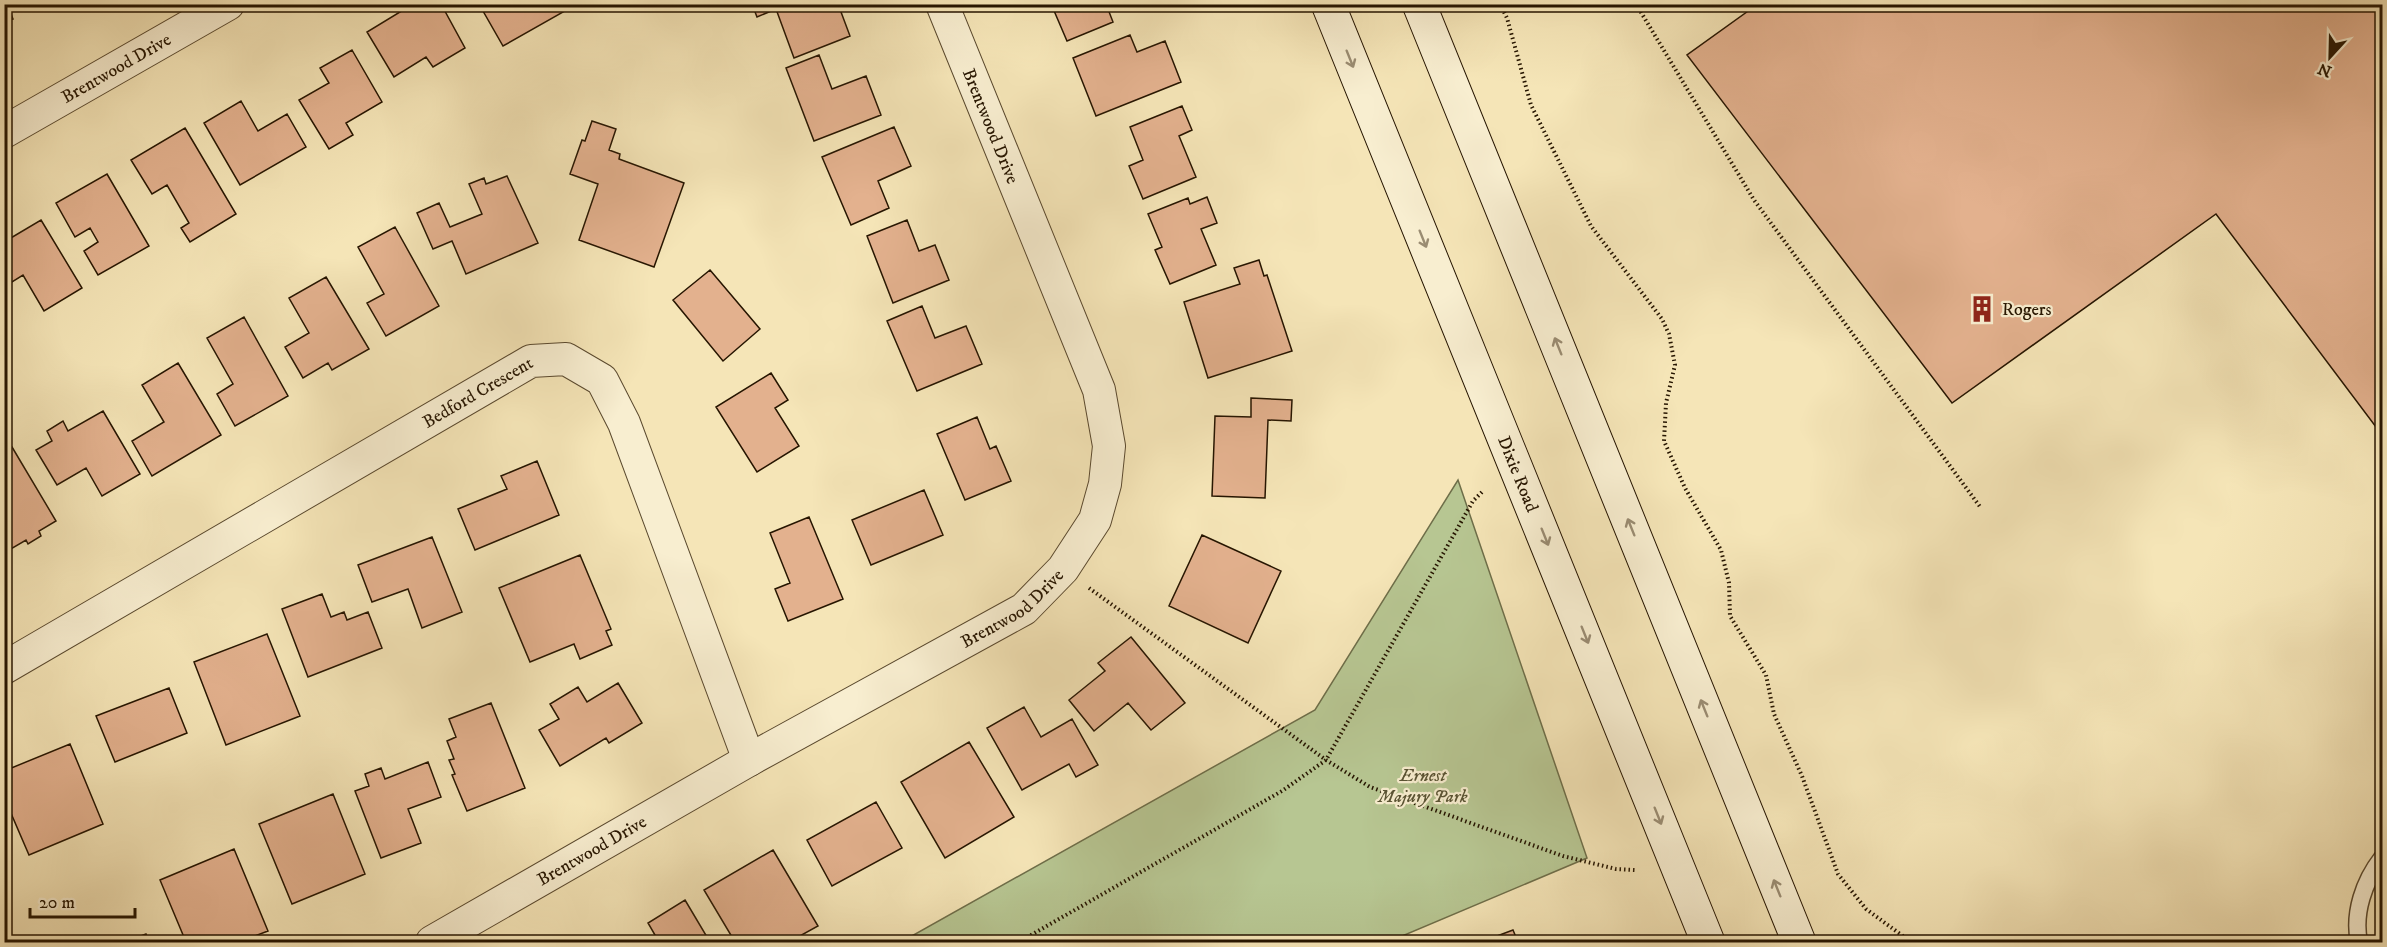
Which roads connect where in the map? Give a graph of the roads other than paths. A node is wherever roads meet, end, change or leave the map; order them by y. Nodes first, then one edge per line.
1 (228, 4) edge
2 (942, 4) edge
3 (1328, 4) edge
4 (1419, 4) edge
5 (4, 132) edge
6 (4, 668) edge
7 (749, 760) junction
8 (2382, 858) edge
9 (432, 942) edge
10 (1708, 942) edge
11 (1799, 942) edge
12 (2359, 942) edge

1 - 5 street, Brentwood Drive
2 - 7 street, Brentwood Drive
3 -> 10 main road, Dixie Road
11 -> 4 main road
6 - 7 street, Bedford Crescent
7 - 9 street, Brentwood Drive
8 - 12 lane

